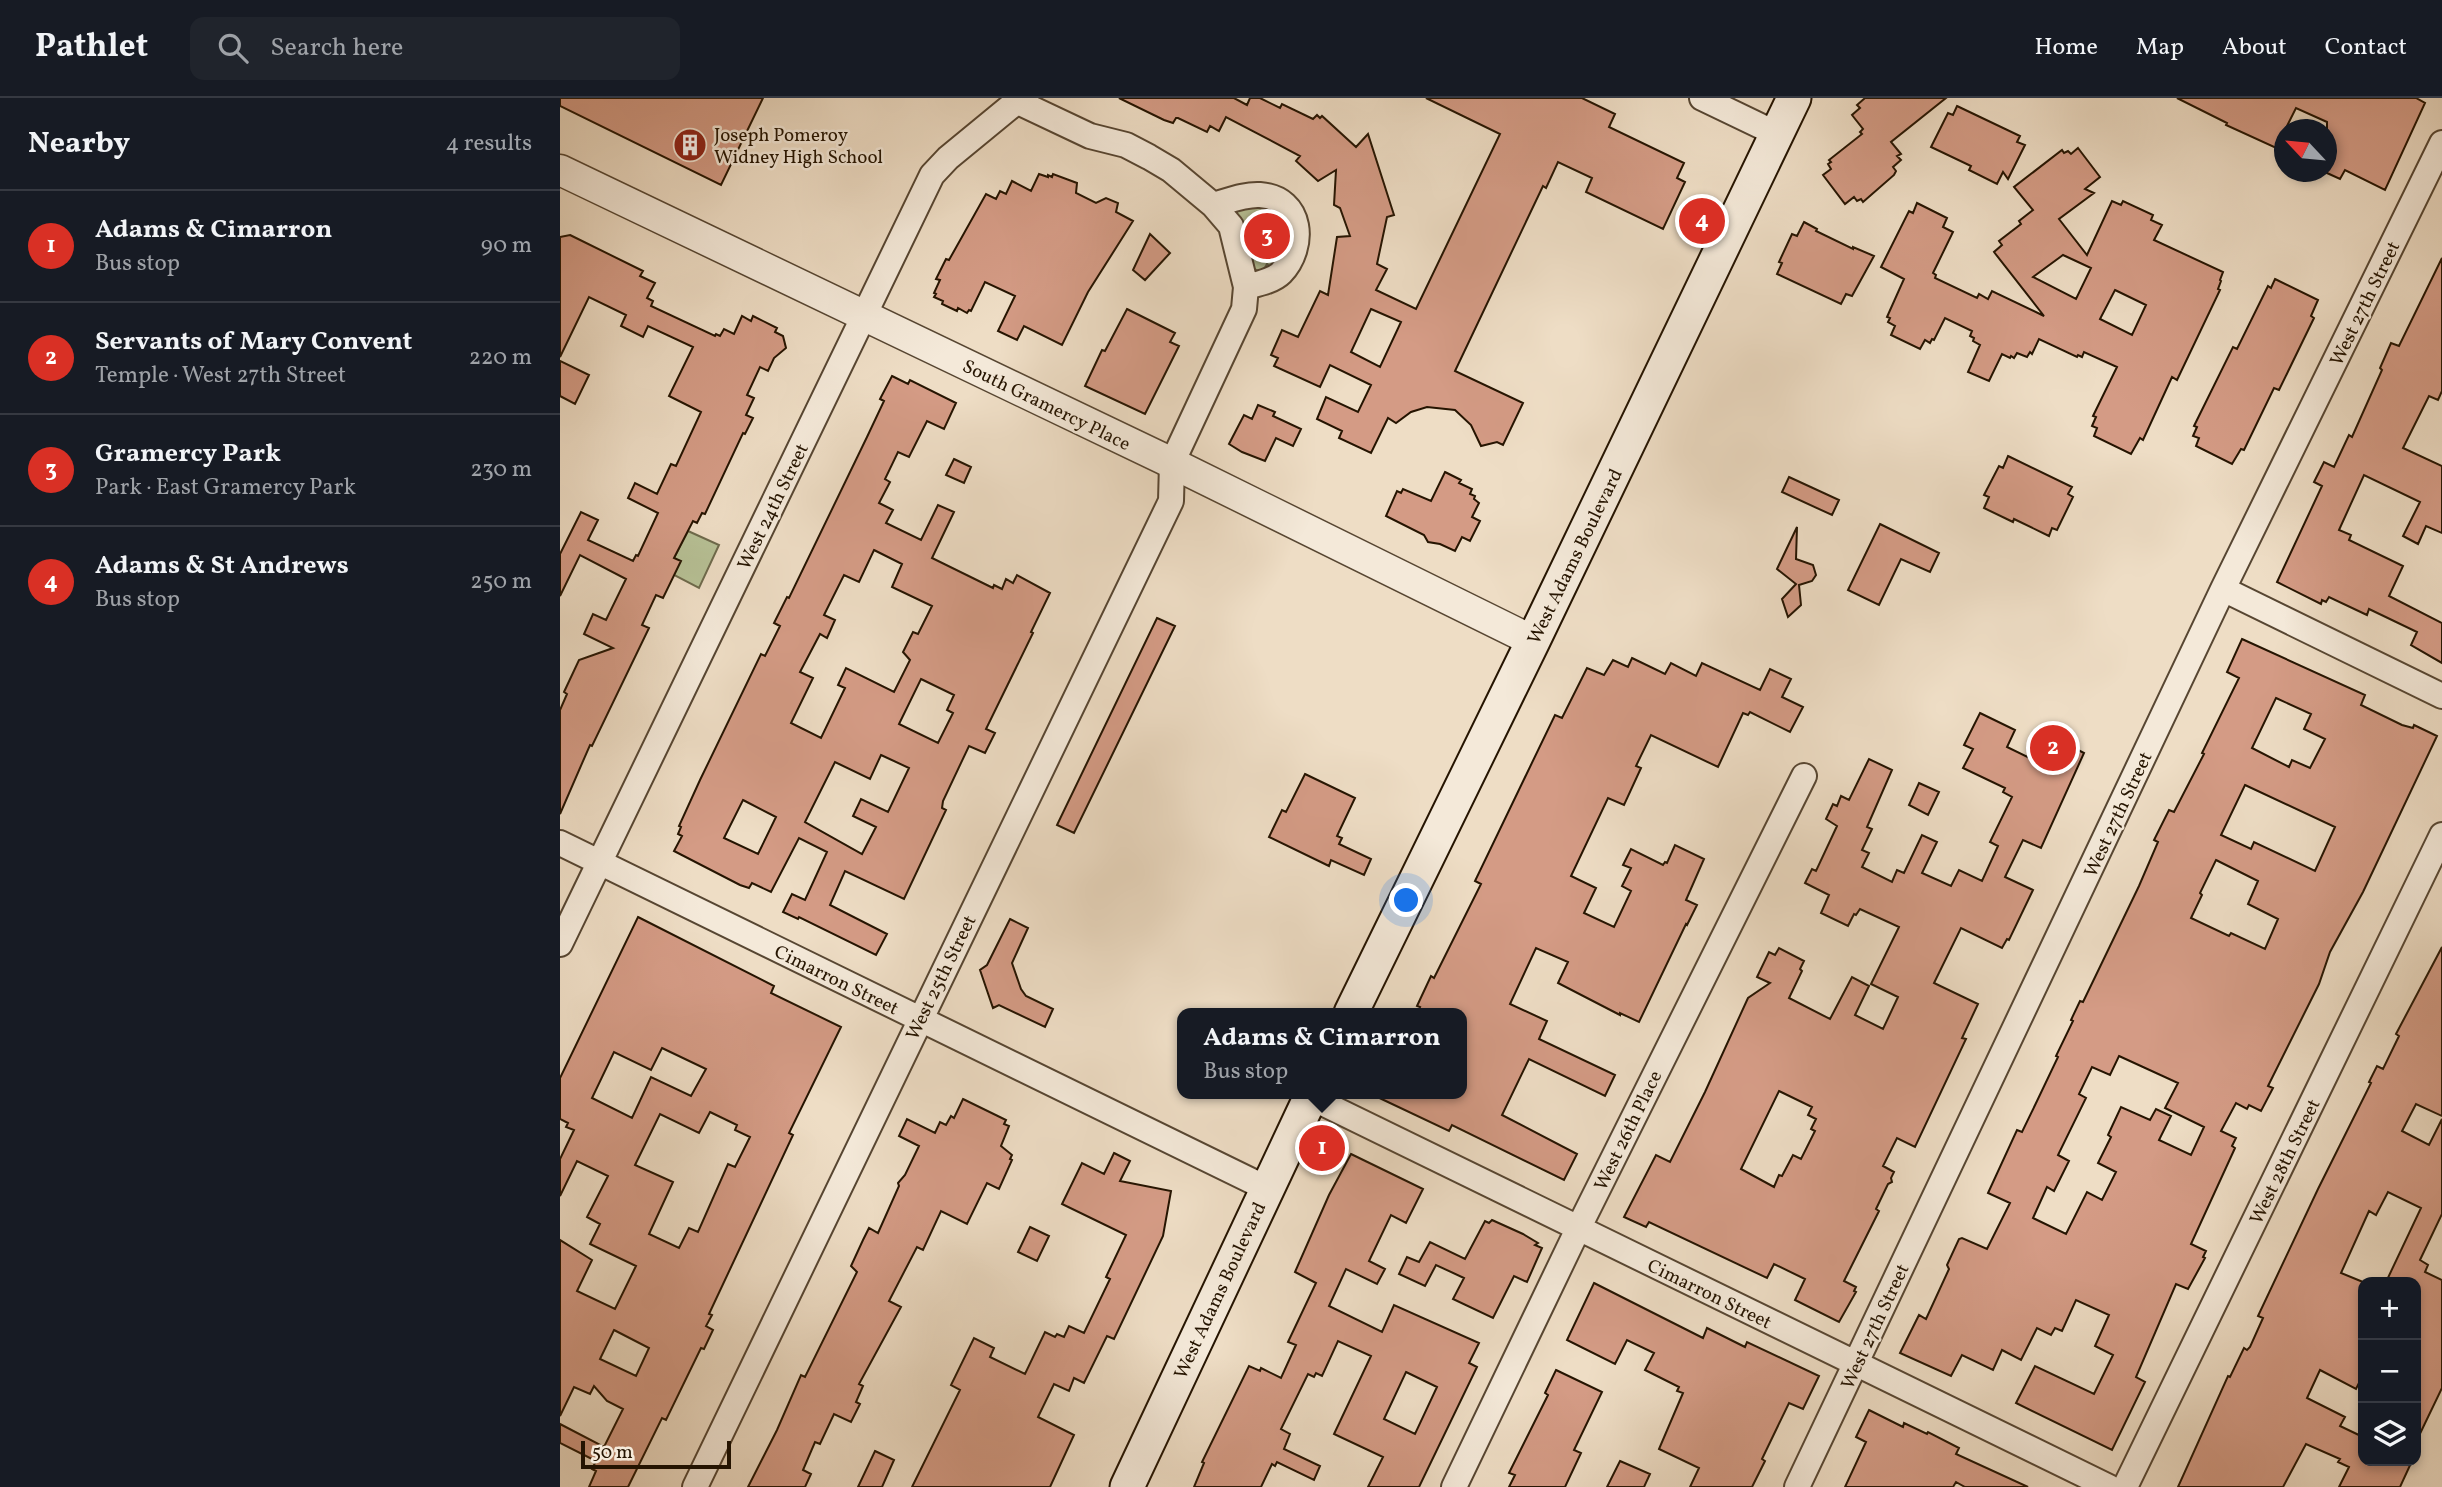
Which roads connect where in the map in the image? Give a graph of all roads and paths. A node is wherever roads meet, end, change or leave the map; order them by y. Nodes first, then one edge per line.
1 (1702, 98) edge
2 (1794, 98) edge
3 (1020, 100) edge
4 (1777, 134) junction
5 (2442, 143) edge
6 (560, 170) edge
7 (1213, 205) junction
8 (1246, 287) junction
9 (865, 316) junction
10 (1172, 463) junction
11 (2223, 589) junction
12 (1533, 641) junction
13 (2442, 696) edge
14 (1804, 776) dead end
15 (2442, 835) edge
16 (560, 843) edge
17 (599, 861) junction
18 (560, 944) edge
19 (1353, 1008) edge
20 (920, 1019) junction
21 (1309, 1099) edge
22 (1319, 1099) edge
23 (1266, 1188) junction
24 (1578, 1229) junction
25 (1856, 1364) junction
26 (695, 1487) edge
27 (1127, 1487) edge
28 (1454, 1487) edge
29 (1797, 1487) edge
30 (2109, 1487) edge
31 (2126, 1487) edge

1 - 4 street
2 - 4 main road, West Adams Boulevard
3 - 7 street
3 - 9 street, West 24th Street
4 - 12 main road, West Adams Boulevard
5 - 11 street, West 27th Street
6 - 9 street, South Gramercy Place
7 - 8 street
7 - 8 street
8 - 10 street
9 - 10 street, South Gramercy Place
9 - 17 street, West 24th Street
10 - 12 street, South Gramercy Place
10 - 20 street, West 25th Street
11 - 13 street
11 - 25 street, West 27th Street
12 - 19 main road, West Adams Boulevard
14 - 24 street, West 26th Place
15 - 31 street, West 28th Street
16 - 17 street, Cimarron Street
17 - 18 street, West 24th Street
17 - 20 street, Cimarron Street
20 - 23 street, Cimarron Street
20 - 26 street, West 25th Street
21 - 23 main road, West Adams Boulevard
22 - 24 street, Cimarron Street
23 - 27 main road, West Adams Boulevard
24 - 25 street, Cimarron Street
24 - 28 street, West 26th Place
25 - 29 street, West 27th Street
25 - 30 street, Cimarron Street

